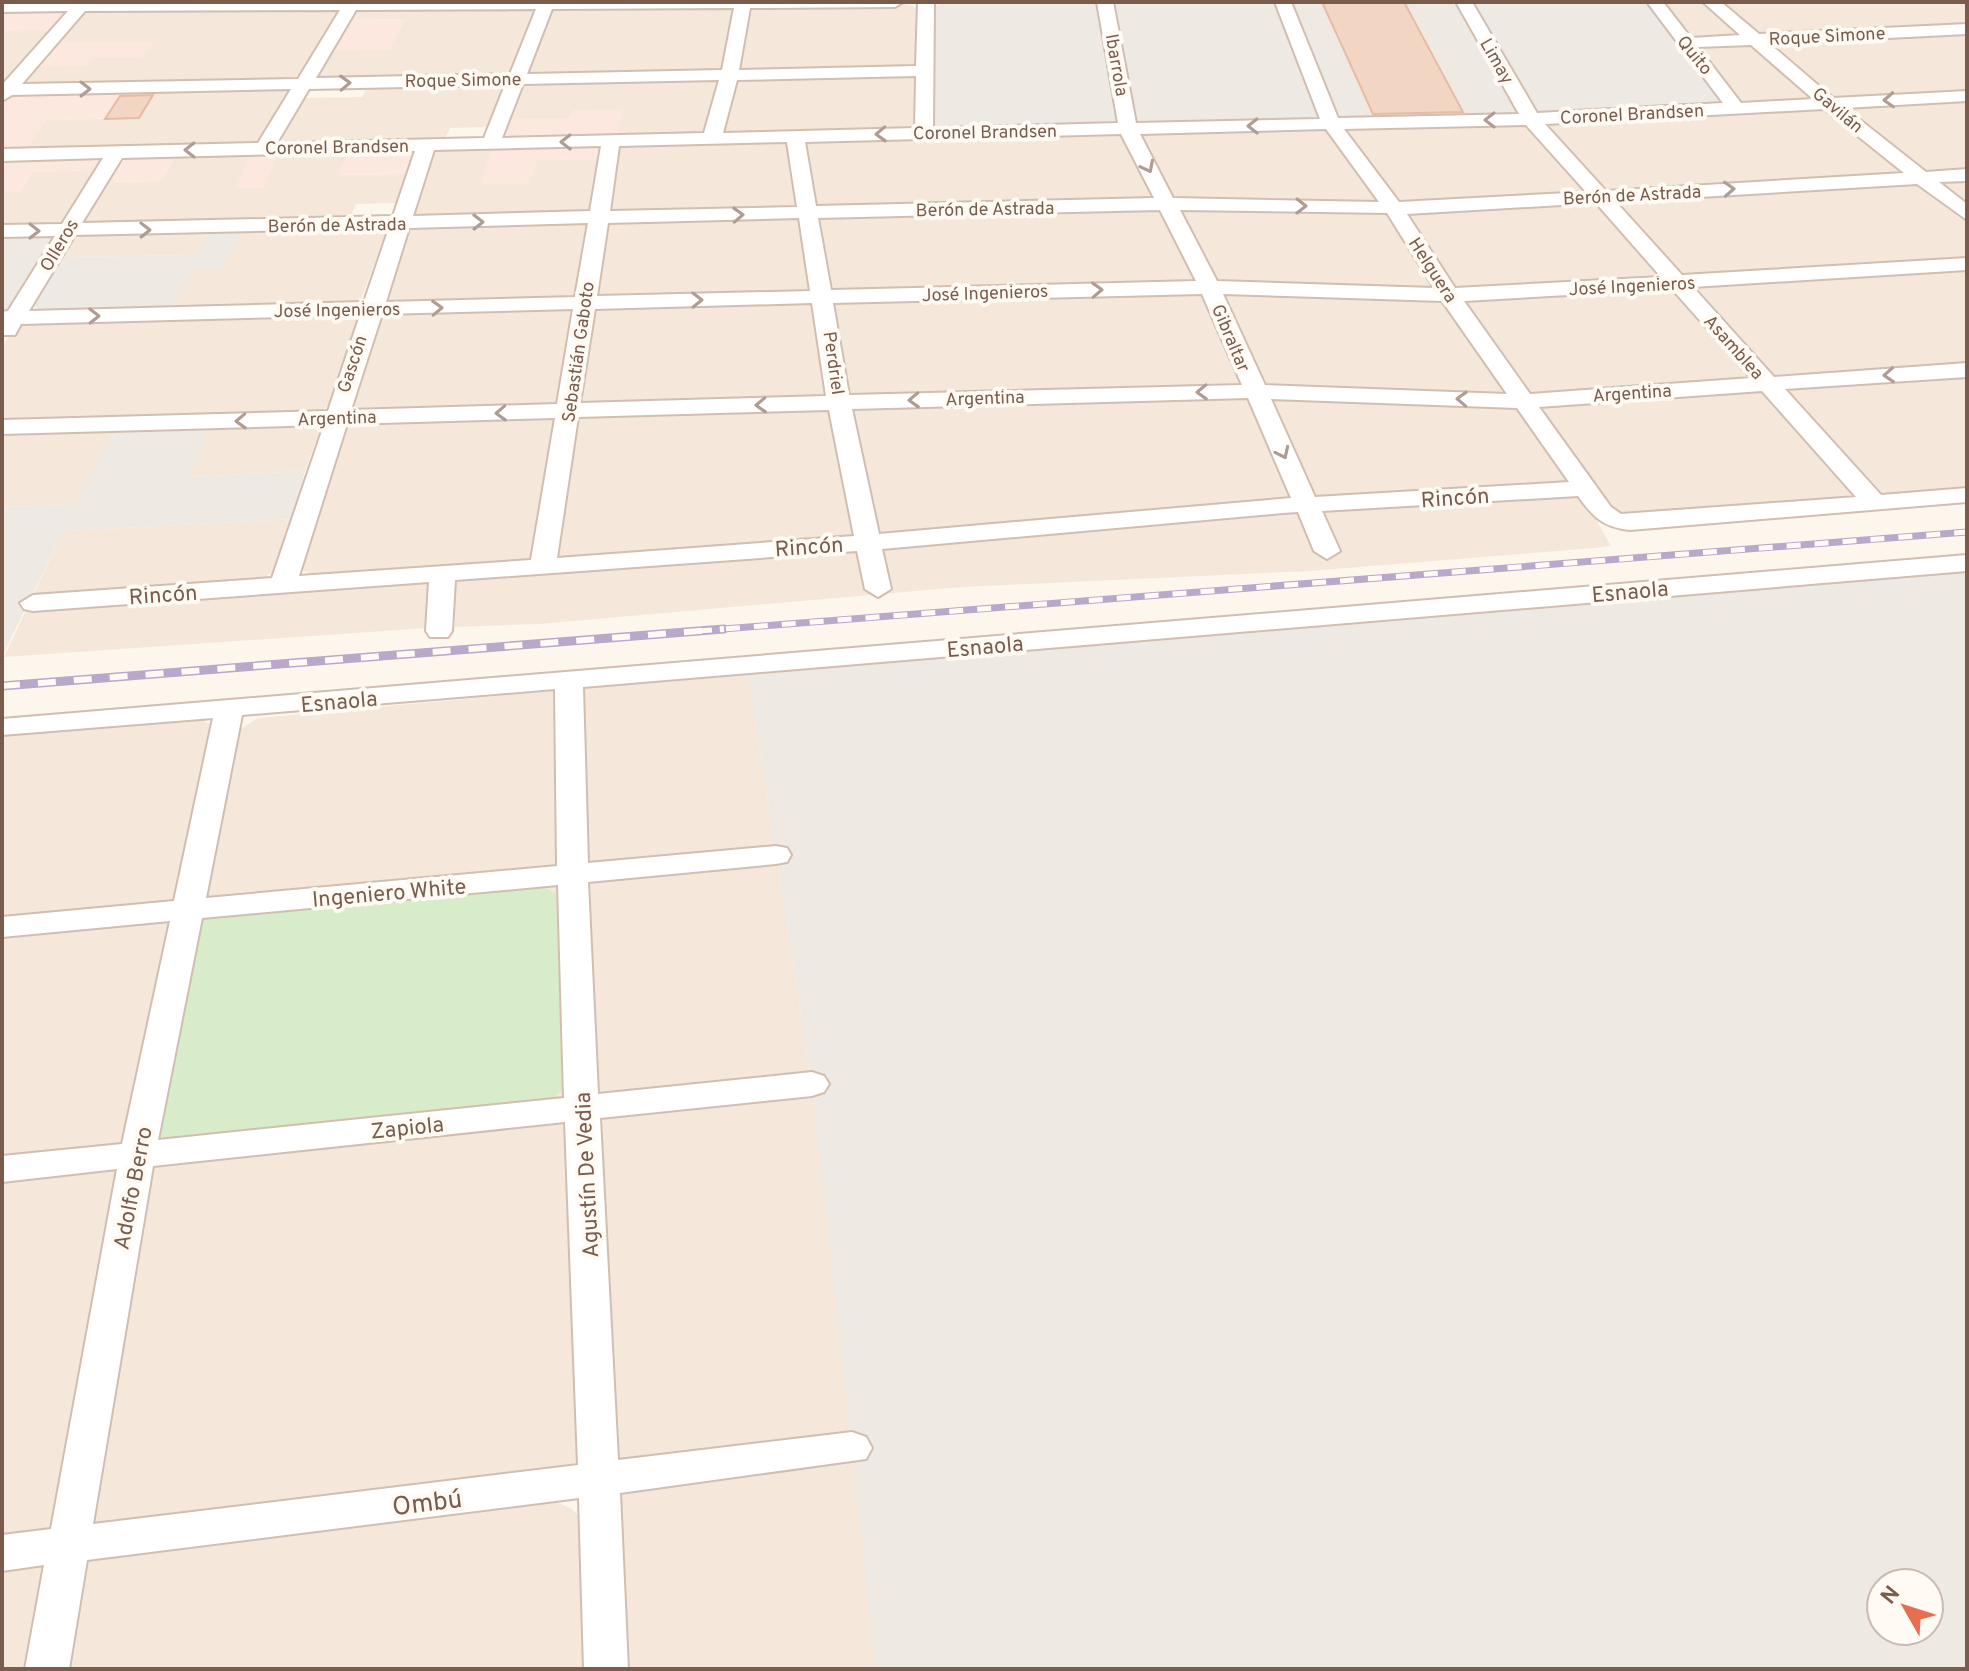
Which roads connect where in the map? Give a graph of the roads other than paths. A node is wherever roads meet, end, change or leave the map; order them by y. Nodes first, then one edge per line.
1 (895, 2) edge
2 (926, 2) edge
3 (1105, 2) edge
4 (1283, 2) edge
5 (1464, 2) edge
6 (1655, 2) edge
7 (1711, 2) edge
8 (742, 3) edge
9 (83, 4) edge
10 (352, 4) edge
11 (546, 4) edge
12 (2, 7) edge
13 (1967, 29) edge
14 (1758, 39) junction
15 (1686, 43) junction
16 (924, 71) junction
17 (730, 74) junction
18 (518, 78) junction
19 (302, 84) junction
20 (4, 92) edge
21 (1967, 96) edge
22 (1828, 103) junction
23 (1736, 108) junction
24 (1531, 119) junction
25 (1331, 124) junction
26 (1128, 129) junction
27 (924, 133) junction
28 (795, 137) junction
29 (712, 138) junction
30 (611, 141) junction
31 (491, 143) junction
32 (426, 145) junction
33 (264, 149) junction
34 (116, 152) junction
35 (2, 155) edge
36 (1967, 175) edge
37 (1921, 178) junction
38 (1602, 196) junction
39 (1167, 204) junction
40 (1394, 209) junction
41 (809, 213) junction
42 (1967, 214) edge
43 (599, 219) junction
44 (400, 224) junction
45 (2, 231) edge
46 (67, 232) junction
47 (1967, 264) edge
48 (1678, 283) junction
49 (1210, 288) junction
50 (1449, 295) junction
51 (824, 298) junction
52 (584, 303) junction
53 (370, 310) junction
54 (9, 318) edge
55 (2, 339) edge
56 (1967, 370) edge
57 (1767, 384) junction
58 (1254, 391) junction
59 (1523, 401) junction
60 (839, 403) junction
61 (570, 412) junction
62 (335, 418) junction
63 (2, 427) edge
64 (1585, 488) junction
65 (1967, 495) edge
66 (1874, 502) junction
67 (1308, 506) junction
68 (867, 543) junction
69 (1327, 551) dead end
70 (1967, 563) edge
71 (543, 564) junction
72 (443, 573) junction
73 (283, 585) junction
74 (878, 589) dead end
75 (33, 603) dead end
76 (439, 631) dead end
77 (569, 682) junction
78 (229, 710) junction
79 (2, 727) edge
80 (776, 855) dead end
81 (570, 875) junction
82 (186, 911) junction
83 (2, 927) edge
84 (812, 1084) dead end
85 (583, 1108) junction
86 (137, 1155) junction
87 (2, 1169) edge
88 (852, 1448) dead end
89 (601, 1481) junction
90 (67, 1545) junction
91 (2, 1553) edge
92 (47, 1669) edge
93 (606, 1669) edge

1 - 8 street
2 - 16 street
3 - 26 street, Ibarrola
4 - 25 street, Helguera
5 - 24 street, Limay
6 - 15 street, Quito
7 - 14 street, Gavilán
8 - 11 street
8 - 17 street
9 - 10 street
9 - 12 street
9 - 20 street
10 - 11 street
10 - 19 street
11 - 18 street
13 - 14 street, Roque Simone
14 - 15 street, Roque Simone
14 - 22 street, Gavilán
15 - 23 street, Quito
16 - 17 street, Roque Simone
16 - 27 street
17 - 18 street, Roque Simone
17 - 29 street
19 -> 18 street, Roque Simone
18 - 31 street
20 -> 19 street, Roque Simone
19 - 33 street
21 -> 22 street, Coronel Brandsen
22 - 23 street, Coronel Brandsen
22 - 37 street, Gavilán
23 - 24 street, Coronel Brandsen
24 -> 25 street, Coronel Brandsen
24 - 38 street, Asamblea
25 -> 26 street, Coronel Brandsen
25 - 40 street, Helguera
26 - 27 street, Coronel Brandsen
26 -> 39 street, Gibraltar
27 -> 28 street, Coronel Brandsen
28 - 29 street, Coronel Brandsen
28 - 41 street, Perdriel
29 - 30 street, Coronel Brandsen
30 -> 31 street, Coronel Brandsen
30 - 43 street, Sebastián Gaboto
31 - 32 street, Coronel Brandsen
32 - 33 street, Coronel Brandsen
32 - 44 street, Gascón
33 -> 34 street, Coronel Brandsen
34 - 35 street, Coronel Brandsen
34 - 46 street, Olleros
36 - 37 street, Berón de Astrada
38 -> 37 street, Berón de Astrada
37 - 42 street, Gavilán
38 - 40 street, Berón de Astrada
38 - 48 street, Asamblea
39 -> 40 street, Berón de Astrada
39 - 41 street, Berón de Astrada
39 - 49 street, Gibraltar
40 - 50 street, Helguera
43 -> 41 street, Berón de Astrada
41 - 51 street, Perdriel
44 -> 43 street, Berón de Astrada
43 - 52 street, Sebastián Gaboto
46 -> 44 street, Berón de Astrada
44 - 53 street, Gascón
45 -> 46 street, Berón de Astrada
46 - 54 street, Olleros
47 - 48 street, José Ingenieros
48 - 50 street, José Ingenieros
48 - 57 street, Asamblea
49 - 50 street, José Ingenieros
51 -> 49 street, José Ingenieros
49 - 58 street, Gibraltar
50 - 59 street, Helguera
52 -> 51 street, José Ingenieros
51 - 60 street, Perdriel
53 -> 52 street, José Ingenieros
52 - 61 street, Sebastián Gaboto
54 -> 53 street, José Ingenieros
53 - 62 street, Gascón
54 - 55 street, Olleros
56 -> 57 street, Argentina
57 - 59 street, Argentina
57 - 66 street, Asamblea
59 -> 58 street, Argentina
58 -> 60 street, Argentina
58 -> 67 street, Gibraltar
59 - 64 street, Helguera
60 -> 61 street, Argentina
60 - 68 street, Perdriel
61 -> 62 street, Argentina
61 - 71 street, Sebastián Gaboto
62 -> 63 street, Argentina
62 - 73 street, Gascón
64 - 66 street, Helguera
64 - 67 street, Rincón
65 - 66 street
67 - 68 street, Rincón
67 - 69 street, Gibraltar
68 - 71 street, Rincón
68 - 74 street, Perdriel
70 - 77 street, Esnaola
71 - 72 street, Rincón
72 - 73 street, Rincón
72 - 76 street
73 - 75 street, Rincón
77 - 78 street, Esnaola
77 - 81 street, Agustín De Vedia
78 - 79 street, Esnaola
78 - 82 street, Adolfo Berro
80 - 81 street, Ingeniero White
81 - 82 street, Ingeniero White
81 - 85 street, Agustín De Vedia
82 - 83 street, Ingeniero White
82 - 86 street, Adolfo Berro
84 - 85 street, Zapiola
85 - 86 street, Zapiola
85 - 89 street, Agustín De Vedia
86 - 87 street, Zapiola
86 - 90 street, Adolfo Berro
88 - 89 street, Ombú
89 - 90 street, Ombú
89 - 93 street, Agustín De Vedia
90 - 91 street, Ombú
90 - 92 street, Adolfo Berro

